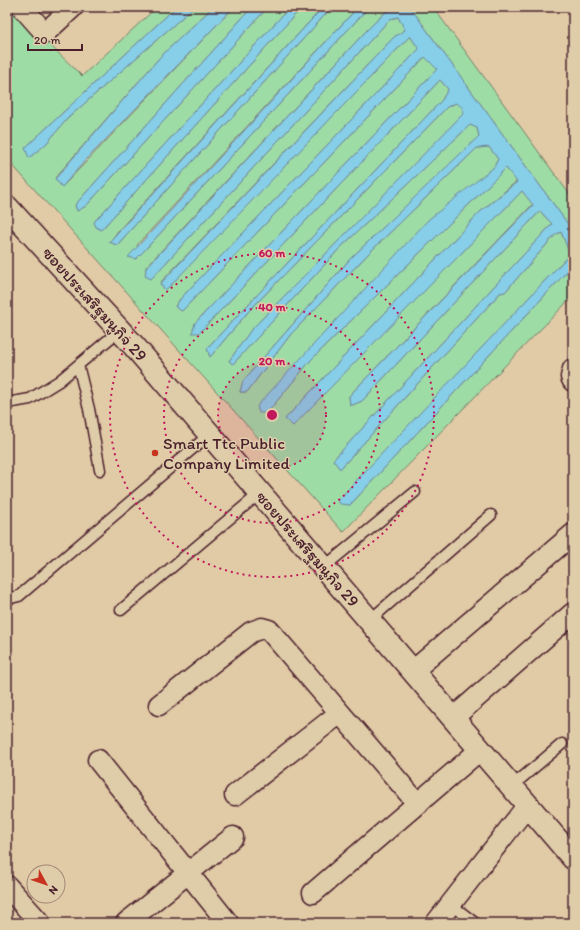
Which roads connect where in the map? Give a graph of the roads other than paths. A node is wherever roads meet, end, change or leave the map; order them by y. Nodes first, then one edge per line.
1 (22, 7) edge
2 (73, 7) edge
3 (7, 207) edge
4 (120, 330) junction
5 (78, 365) junction
6 (573, 369) edge
7 (573, 381) edge
8 (7, 403) edge
9 (210, 434) junction
10 (100, 470) dead end
11 (416, 492) dead end
12 (260, 493) junction
13 (491, 515) dead end
14 (573, 534) edge
15 (324, 567) junction
16 (7, 599) edge
17 (121, 610) dead end
18 (573, 613) edge
19 (370, 620) junction
20 (414, 670) junction
21 (159, 705) dead end
22 (340, 713) junction
23 (454, 718) junction
24 (562, 744) dead end
25 (480, 750) junction
26 (98, 760) dead end
27 (511, 787) junction
28 (235, 795) dead end
29 (418, 804) junction
30 (527, 806) junction
31 (233, 837) dead end
32 (573, 858) edge
33 (188, 872) junction
34 (7, 886) edge
35 (313, 893) dead end
36 (450, 904) junction
37 (40, 923) edge
38 (126, 923) edge
39 (228, 923) edge
40 (436, 923) edge
41 (475, 923) edge

1 - 2 street
3 - 4 street, ซอยประเสริฐมนูกิจ 29
4 - 5 lane
4 - 9 street, ซอยประเสริฐมนูกิจ 29
5 - 8 lane
5 - 10 lane
6 - 7 street
9 - 12 street, ซอยประเสริฐมนูกิจ 29
9 - 16 lane
11 - 15 lane
12 - 15 street, ซอยประเสริฐมนูกิจ 29
12 - 17 lane
13 - 19 lane
14 - 20 street
15 - 19 street, ซอยประเสริฐมนูกิจ 29
18 - 23 street
19 - 20 street, ซอยประเสริฐมนูกิจ 29
20 - 23 street, ซอยประเสริฐมนูกิจ 29
21 - 22 street
22 - 28 street
22 - 29 street
23 - 25 street, ซอยประเสริฐมนูกิจ 29
24 - 27 lane
25 - 27 street, ซอยประเสริฐมนูกิจ 29
25 - 29 street
26 - 33 street
27 - 30 street, ซอยประเสริฐมนูกิจ 29
29 - 35 street
30 - 32 street, ซอยประเสริฐมนูกิจ 29
30 - 36 street
31 - 33 street
33 - 38 street
33 - 39 street
34 - 37 street
36 - 40 street
36 - 41 lane

